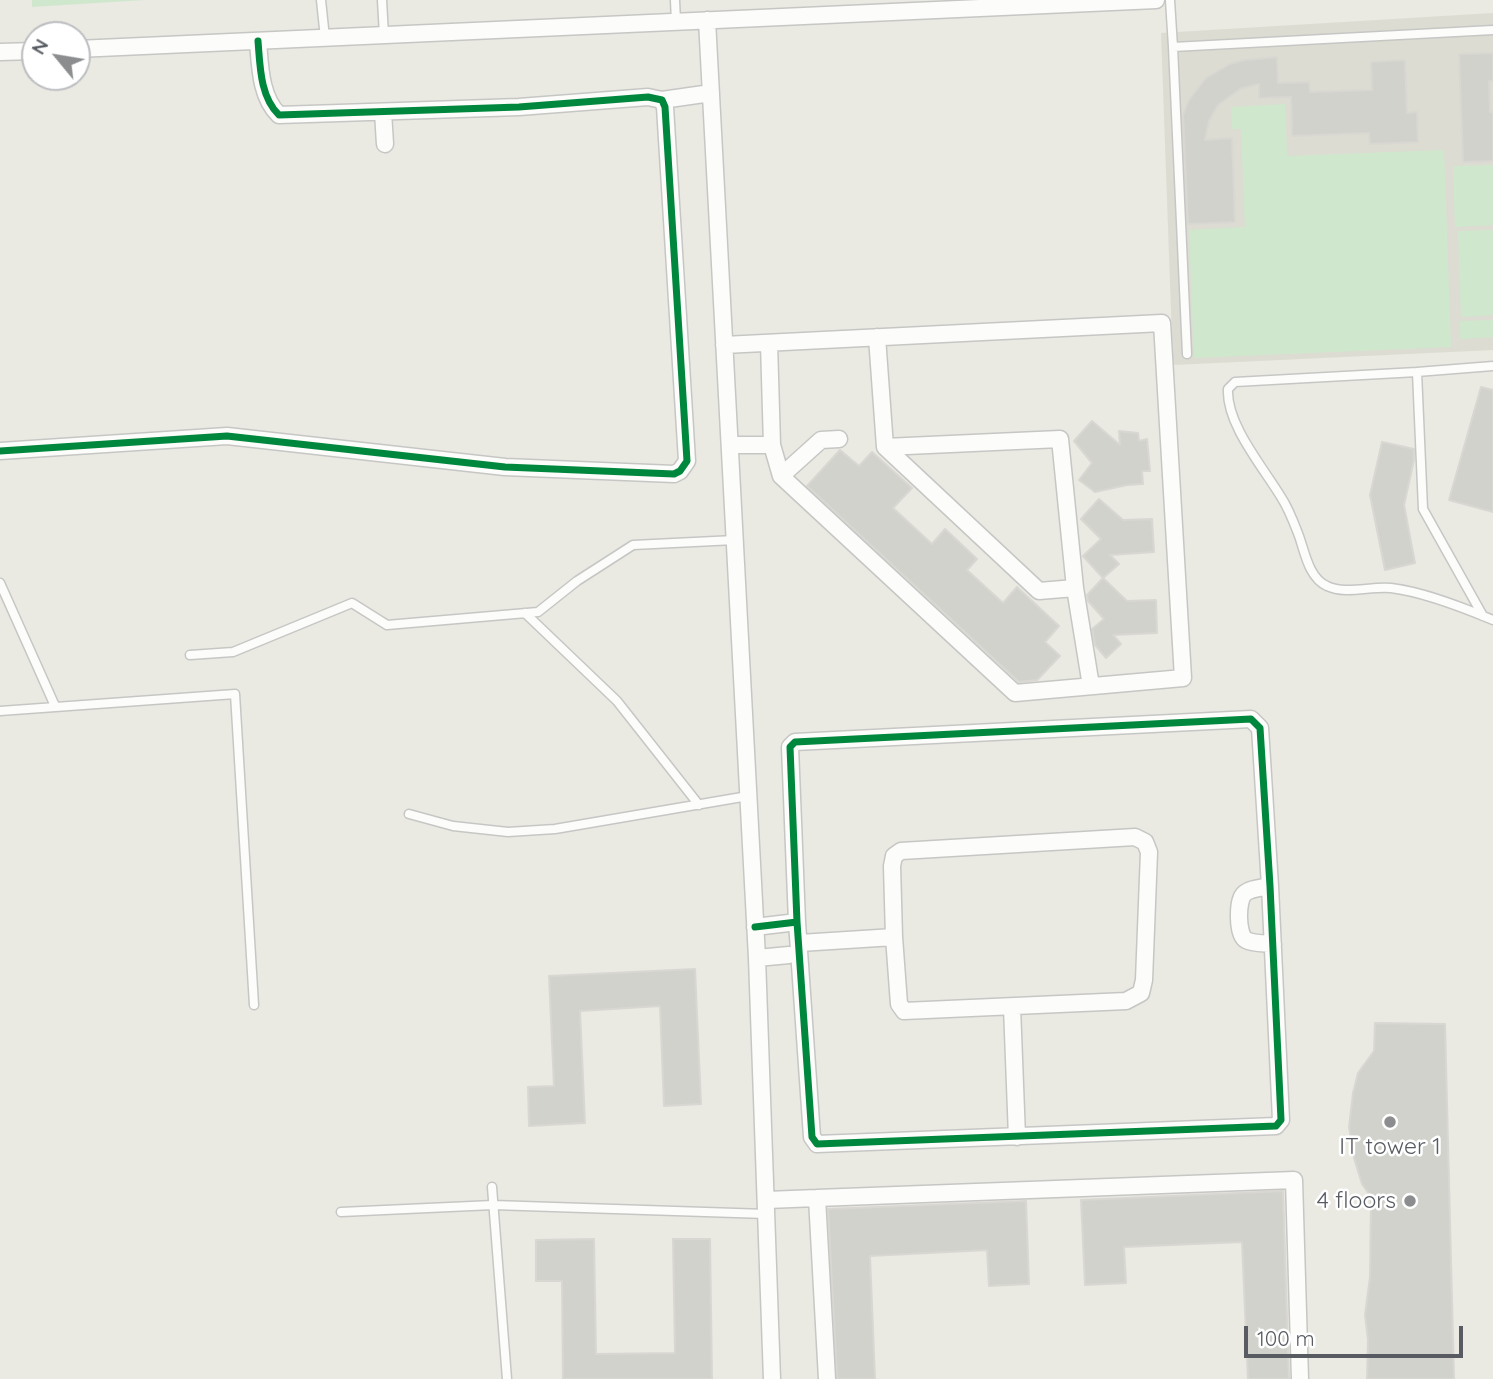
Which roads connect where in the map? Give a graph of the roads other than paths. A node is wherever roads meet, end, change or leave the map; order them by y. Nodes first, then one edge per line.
1 (321, 0) edge
2 (382, 0) edge
3 (675, 0) edge
4 (1156, 0) edge
5 (1170, 0) edge
6 (1103, 1) edge
7 (707, 20) junction
8 (676, 22) junction
9 (1493, 30) edge
10 (384, 35) junction
11 (325, 37) junction
12 (258, 41) junction
13 (1172, 47) junction
14 (91, 48) edge
15 (21, 51) edge
16 (0, 52) edge
17 (711, 93) junction
18 (662, 100) junction
19 (383, 112) junction
20 (385, 144) dead end
21 (877, 337) junction
22 (769, 343) junction
23 (724, 345) junction
24 (1187, 354) dead end
25 (1493, 366) edge
26 (1417, 372) junction
27 (839, 439) dead end
28 (730, 445) junction
29 (772, 445) junction
30 (885, 447) junction
31 (0, 451) edge
32 (781, 476) junction
33 (735, 540) junction
34 (0, 583) edge
35 (1075, 588) junction
36 (525, 613) junction
37 (1482, 616) junction
38 (1493, 620) edge
39 (190, 654) dead end
40 (1091, 686) junction
41 (55, 706) junction
42 (0, 711) edge
43 (748, 796) junction
44 (699, 804) junction
45 (409, 814) dead end
46 (1270, 886) junction
47 (797, 922) junction
48 (755, 927) junction
49 (894, 937) junction
50 (1273, 944) junction
51 (796, 951) junction
52 (757, 958) junction
53 (254, 1005) dead end
54 (1012, 1007) junction
55 (1017, 1137) junction
56 (492, 1187) dead end
57 (817, 1198) junction
58 (493, 1205) junction
59 (766, 1207) junction
60 (341, 1212) dead end
61 (507, 1379) edge
62 (772, 1379) edge
63 (827, 1379) edge
64 (1300, 1379) edge

1 - 11 lane
2 - 10 lane
3 - 8 lane
4 - 6 street
5 - 13 lane
6 - 7 street
7 - 8 street
7 - 17 street
8 - 10 street
9 - 13 lane
10 - 11 street
11 - 12 street
12 - 14 street
12 - 19 street
13 - 24 lane
15 - 16 street
17 - 18 street
17 - 23 street
18 - 19 street
18 - 31 street
19 - 20 street
21 - 22 street
21 - 30 street
21 - 40 street
22 - 23 street
22 - 29 street
23 - 28 street
25 - 26 lane
26 - 37 lane
26 - 37 lane
27 - 32 street
28 - 29 street
28 - 33 street
29 - 32 street
30 - 35 street
30 - 35 street
32 - 40 street
33 - 36 lane
33 - 43 street
34 - 41 lane
35 - 40 street
36 - 39 lane
36 - 44 lane
37 - 38 lane
41 - 42 lane
41 - 53 lane
43 - 44 lane
43 - 48 street
44 - 45 lane
46 - 47 street
46 - 50 street
46 - 50 street
47 - 48 street
47 - 51 street
48 - 52 street
49 - 51 street
49 - 54 street
49 - 54 street
50 - 55 street
51 - 52 street
51 - 55 street
52 - 59 street
54 - 55 street
56 - 58 lane
57 - 59 street
57 - 63 street
57 - 64 street
58 - 59 lane
58 - 60 lane
58 - 61 lane
59 - 62 street

